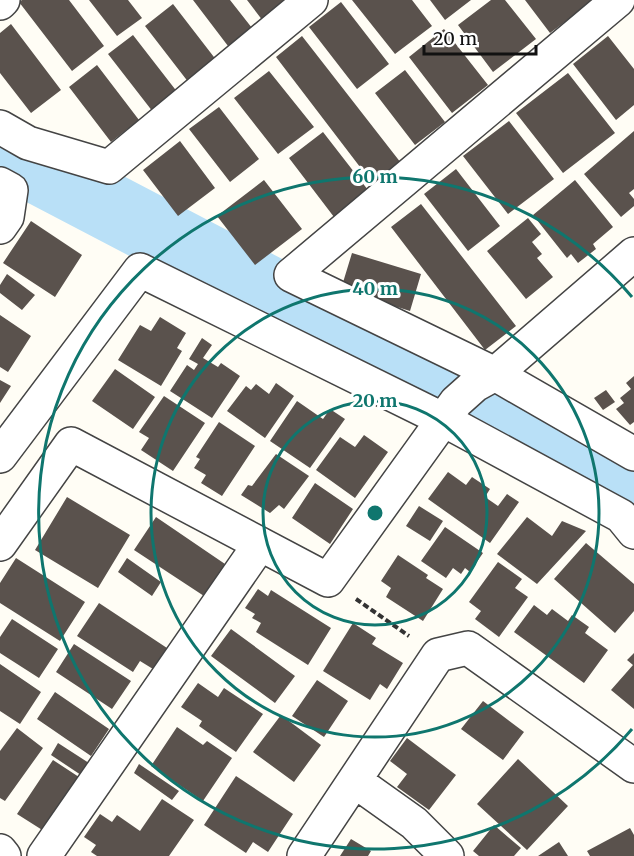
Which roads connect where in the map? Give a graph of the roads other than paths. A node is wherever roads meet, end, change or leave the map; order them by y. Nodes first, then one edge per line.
1 (311, 0) edge
2 (618, 0) edge
3 (0, 128) edge
4 (0, 184) edge
5 (0, 227) edge
6 (634, 254) edge
7 (467, 395) junction
8 (634, 454) edge
9 (0, 456) edge
10 (634, 532) edge
11 (0, 544) edge
12 (260, 544) junction
13 (634, 766) edge
14 (355, 781) junction
15 (0, 851) edge
16 (4, 856) edge
17 (44, 856) edge
18 (304, 856) edge
19 (447, 856) edge

1 - 3 street
2 - 7 street
4 - 5 street
6 - 7 street
7 - 8 street
7 - 9 street
7 - 10 street
7 - 12 street
11 - 12 street
12 - 17 street
13 - 14 street
14 - 18 street
14 - 19 street
15 - 16 street

